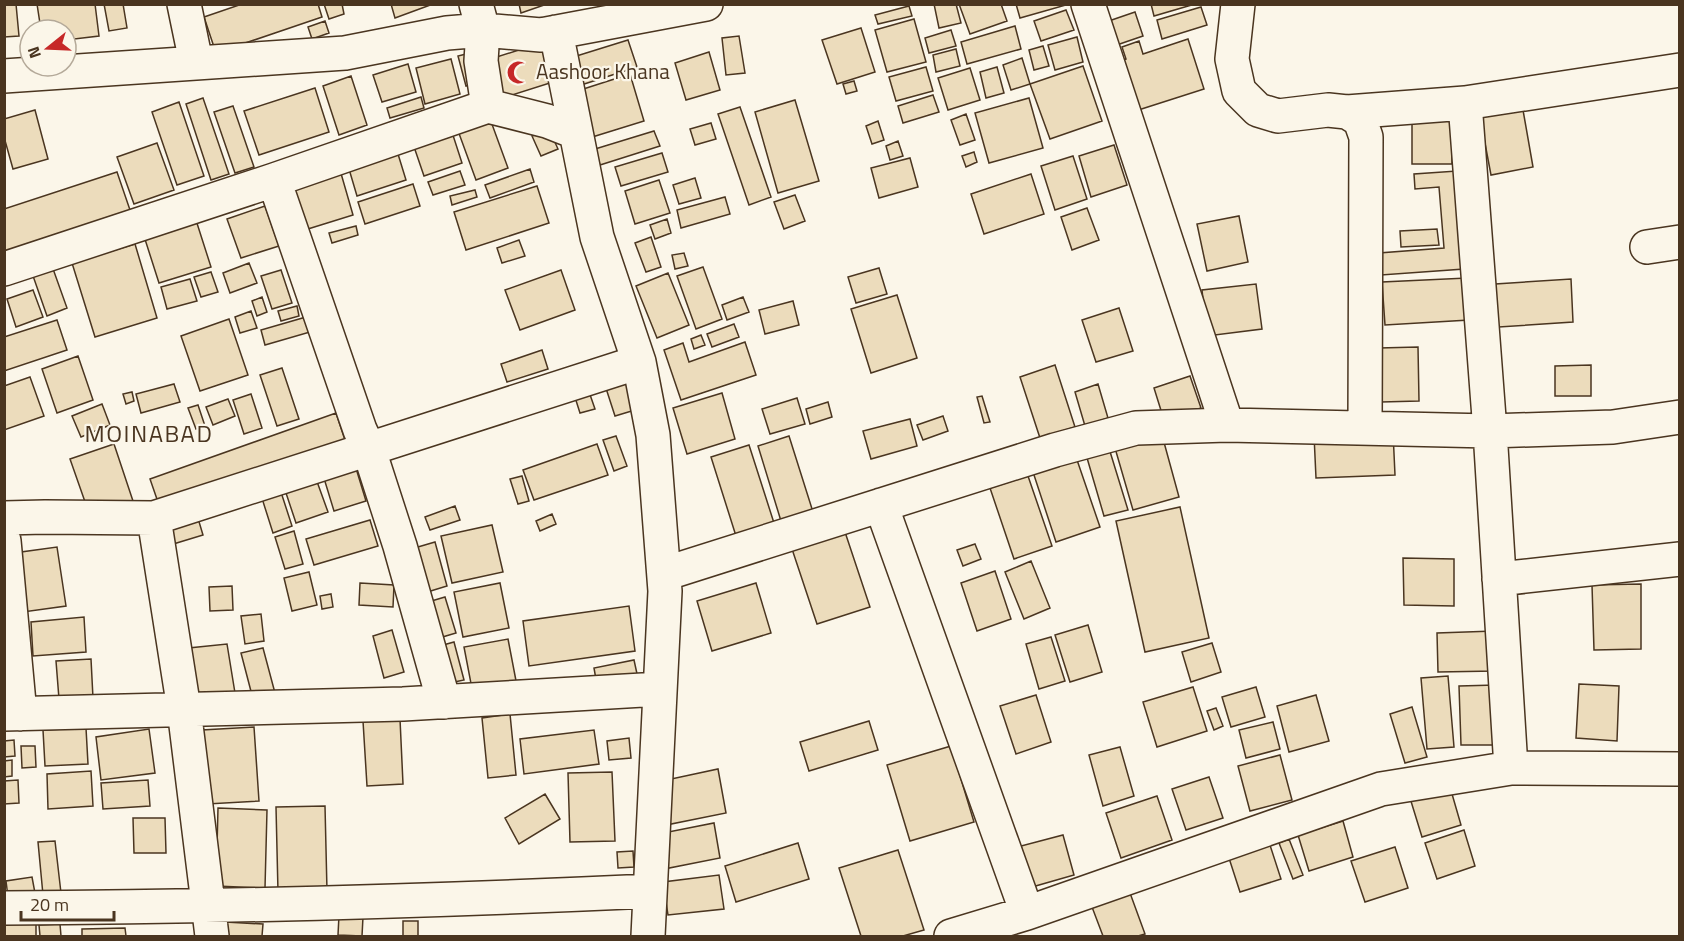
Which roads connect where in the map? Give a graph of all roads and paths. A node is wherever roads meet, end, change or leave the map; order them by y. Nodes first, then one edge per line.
1 (184, 4) edge
2 (706, 4) edge
3 (1088, 4) edge
4 (1238, 4) edge
5 (672, 8) edge
6 (479, 17) edge
7 (556, 32) junction
8 (196, 62) junction
9 (1680, 70) edge
10 (4, 76) edge
11 (1465, 103) junction
12 (488, 106) junction
13 (1347, 112) junction
14 (575, 132) junction
15 (274, 180) junction
16 (1680, 242) edge
17 (1647, 247) dead end
18 (4, 269) edge
19 (639, 362) junction
20 (1680, 417) edge
21 (1227, 426) junction
22 (1365, 428) junction
23 (1490, 431) junction
24 (369, 450) junction
25 (881, 505) junction
26 (4, 518) edge
27 (154, 518) junction
28 (4, 541) edge
29 (1680, 559) edge
30 (664, 574) junction
31 (1499, 579) junction
32 (660, 689) junction
33 (444, 702) junction
34 (184, 710) junction
35 (12, 714) edge
36 (1511, 768) junction
37 (1680, 769) edge
38 (650, 891) junction
39 (4, 908) edge
40 (1027, 913) junction
41 (210, 922) edge
42 (963, 934) edge
43 (648, 936) edge

1 - 8 street
2 - 5 street
3 - 21 street
4 - 13 street
5 - 7 street
6 - 7 street
6 - 8 street
6 - 12 street
7 - 14 street
8 - 10 street
9 - 11 street
11 - 13 street
11 - 23 street
12 - 14 street
12 - 15 street
13 - 22 street
14 - 19 street
15 - 18 street
15 - 24 street
16 - 17 street
19 - 24 street
19 - 30 street
20 - 23 street
21 - 22 street
21 - 25 street
22 - 23 street
23 - 31 street
24 - 27 street
24 - 33 street
25 - 30 street
25 - 40 street
26 - 27 street
27 - 34 street
28 - 35 street
29 - 31 street
30 - 32 street
31 - 36 street
32 - 33 street
32 - 38 street
33 - 34 street
34 - 35 street
34 - 41 street
36 - 37 street
36 - 40 street
38 - 41 street
38 - 43 street
39 - 41 street
40 - 42 street

